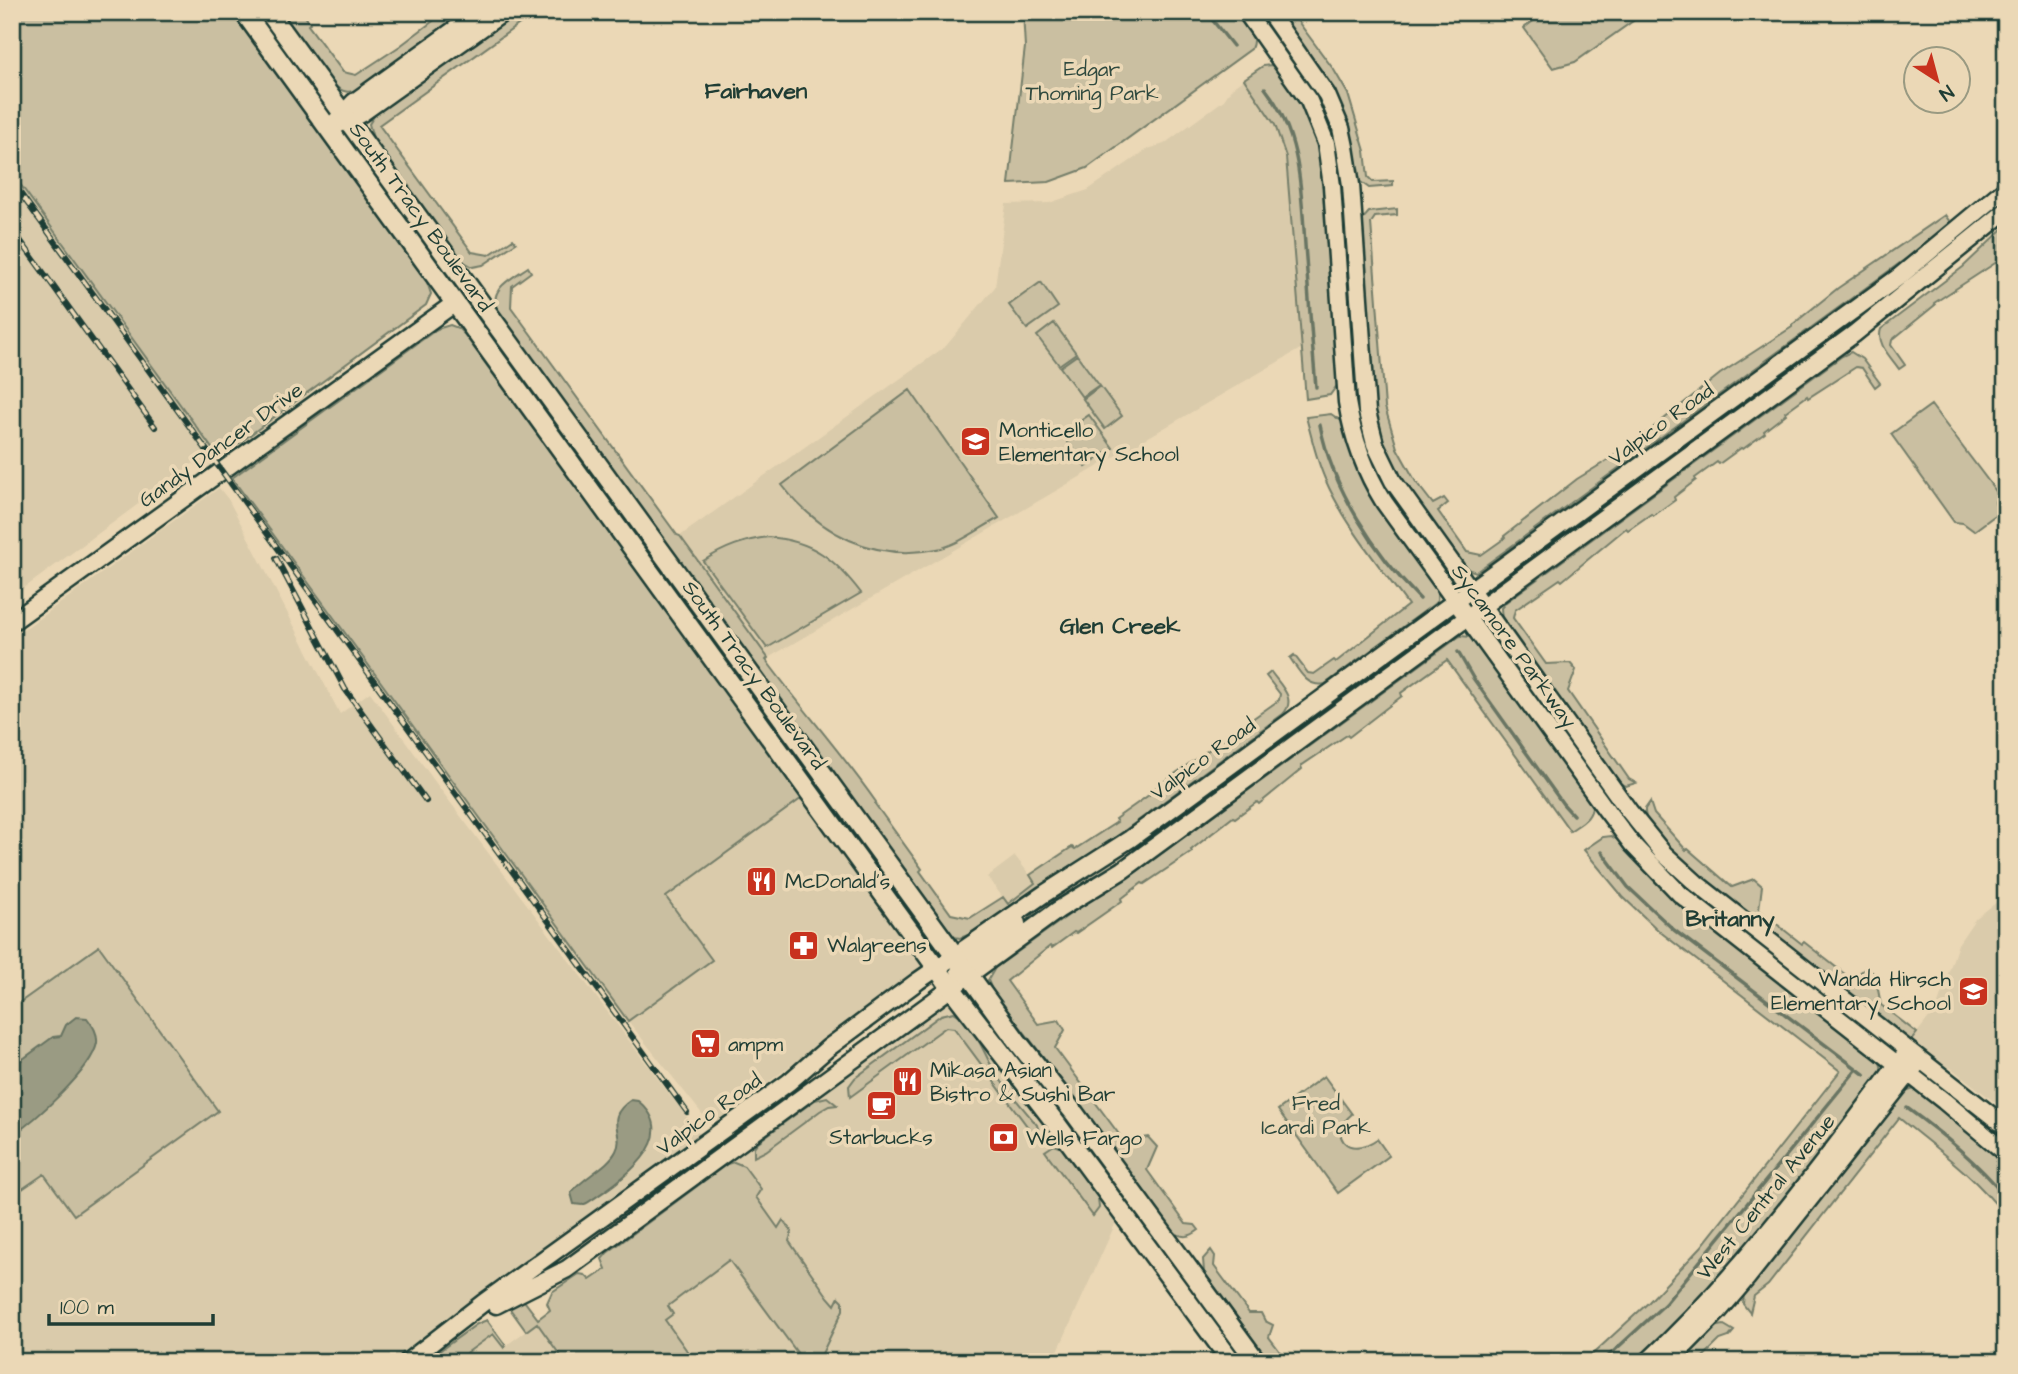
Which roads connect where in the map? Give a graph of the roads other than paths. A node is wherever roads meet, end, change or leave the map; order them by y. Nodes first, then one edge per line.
1 (244, 12) edge
2 (269, 12) edge
3 (479, 12) edge
4 (504, 12) edge
5 (1246, 12) edge
6 (1269, 12) edge
7 (345, 117) junction
8 (329, 130) junction
9 (2006, 188) edge
10 (2006, 211) edge
11 (455, 303) junction
12 (1471, 590) junction
13 (1456, 601) junction
14 (1483, 606) junction
15 (1468, 617) junction
16 (12, 622) edge
17 (962, 966) junction
18 (938, 968) junction
19 (952, 989) junction
20 (1914, 1054) junction
21 (1903, 1069) junction
22 (2006, 1127) edge
23 (2006, 1153) edge
24 (413, 1358) edge
25 (1232, 1362) edge
26 (1257, 1362) edge
27 (1647, 1362) edge
28 (1670, 1362) edge

1 - 8 main road, South Tracy Boulevard
2 - 7 main road, South Tracy Boulevard
3 - 7 main road
4 - 7 main road
5 - 13 main road, Sycamore Parkway
6 - 12 main road, Sycamore Parkway
7 - 8 main road
7 - 17 main road, South Tracy Boulevard
8 - 11 main road, South Tracy Boulevard
9 - 12 main road, Valpico Road
10 - 14 main road, Valpico Road
11 - 16 main road, Gandy Dancer Drive
11 - 18 main road, South Tracy Boulevard
12 - 13 main road, Valpico Road
12 - 14 main road, Sycamore Parkway
13 - 15 main road, Sycamore Parkway
13 - 17 main road, Valpico Road
14 - 15 main road, Valpico Road
14 - 20 main road, Sycamore Parkway
15 - 17 main road, Valpico Road
15 - 21 main road, Sycamore Parkway
17 - 18 main road, Valpico Road
17 - 19 main road, Valpico Road
17 - 26 main road, South Tracy Boulevard
18 - 19 main road, South Tracy Boulevard
18 - 24 main road, Valpico Road
19 - 24 main road, Valpico Road
19 - 25 main road, South Tracy Boulevard
20 - 21 main road, West Central Avenue
20 - 22 main road, Sycamore Parkway
21 - 23 main road, Sycamore Parkway
21 - 27 main road, West Central Avenue
21 - 28 main road, West Central Avenue

